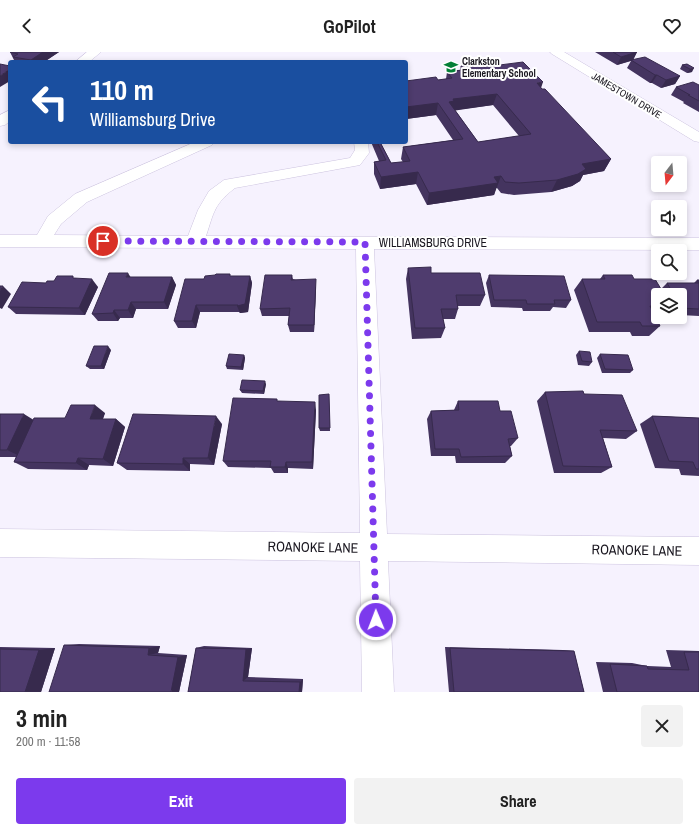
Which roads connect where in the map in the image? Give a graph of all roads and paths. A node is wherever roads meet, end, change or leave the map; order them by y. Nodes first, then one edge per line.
1 (94, 52) edge
2 (556, 52) edge
3 (84, 60) edge
4 (8, 116) edge
5 (0, 122) edge
6 (699, 138) edge
7 (202, 144) edge
8 (362, 144) edge
9 (0, 241) edge
10 (42, 241) junction
11 (194, 242) junction
12 (365, 242) junction
13 (699, 244) edge
14 (0, 543) edge
15 (375, 547) junction
16 (699, 550) edge
17 (378, 692) edge

1 - 3 street
2 - 6 street, JAMESTOWN DRIVE
4 - 5 street
7 - 10 street
8 - 11 street
9 - 10 street, WILLIAMSBURG DRIVE
10 - 11 street, WILLIAMSBURG DRIVE
11 - 12 street, WILLIAMSBURG DRIVE
12 - 13 street, WILLIAMSBURG DRIVE
12 - 15 street
14 - 15 street, ROANOKE LANE
15 - 16 street, ROANOKE LANE
15 - 17 street

